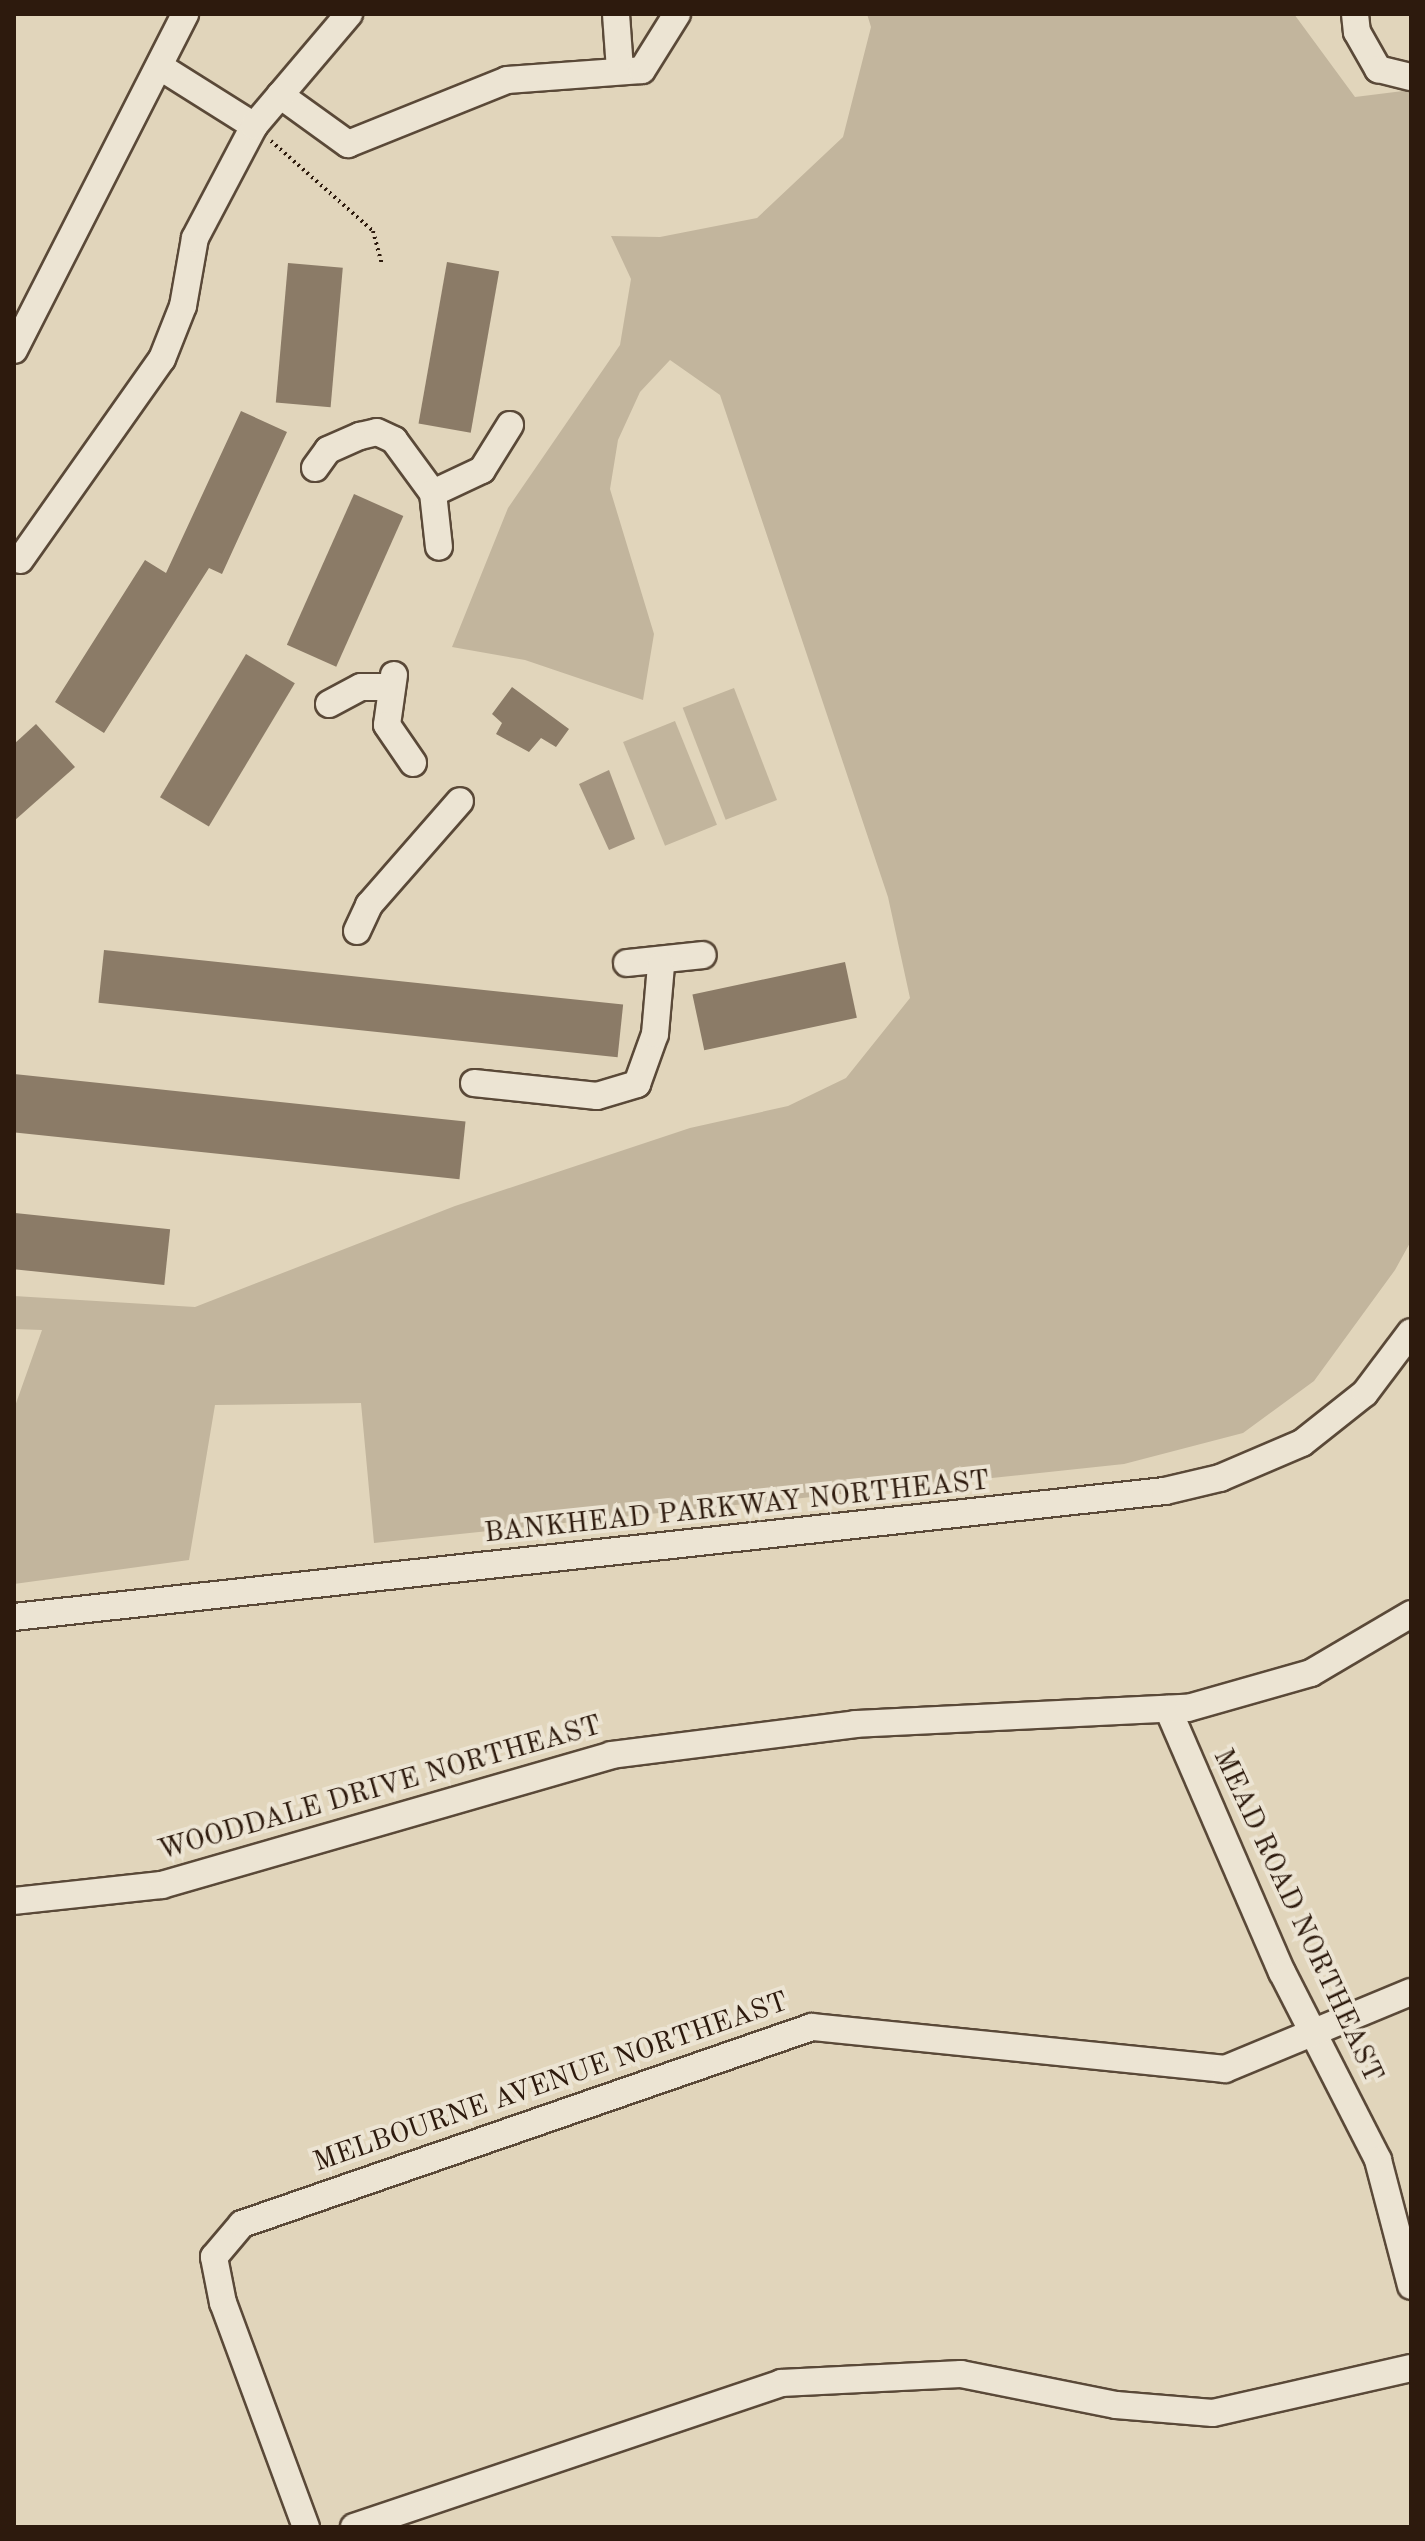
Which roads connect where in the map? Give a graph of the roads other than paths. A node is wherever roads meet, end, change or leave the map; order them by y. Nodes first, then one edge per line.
1 (185, 14) edge
2 (349, 14) edge
3 (616, 14) edge
4 (677, 14) edge
5 (1355, 14) edge
6 (162, 68) junction
7 (620, 70) junction
8 (1411, 77) edge
9 (280, 95) junction
10 (254, 126) junction
11 (14, 350) edge
12 (510, 425) dead end
13 (315, 468) dead end
14 (433, 493) junction
15 (439, 547) dead end
16 (20, 560) dead end
17 (329, 704) dead end
18 (413, 763) dead end
19 (460, 801) dead end
20 (357, 931) dead end
21 (703, 955) dead end
22 (627, 963) dead end
23 (661, 965) junction
24 (474, 1083) dead end
25 (1411, 1332) edge
26 (1411, 1614) edge
27 (14, 1617) edge
28 (1168, 1709) junction
29 (14, 1901) edge
30 (1411, 1992) edge
31 (1313, 2034) junction
32 (1411, 2286) edge
33 (1411, 2368) edge
34 (306, 2527) edge
35 (354, 2527) edge

1 - 6 street
2 - 9 street
3 - 7 street
4 - 7 street
5 - 8 street
6 - 10 street
6 - 11 street
7 - 9 street
9 - 10 street
10 - 16 street
12 - 14 street
13 - 14 street
14 - 15 street
17 - 18 street
19 - 20 street
21 - 23 street
22 - 23 street
23 - 24 street
25 - 27 street, BANKHEAD PARKWAY NORTHEAST
26 - 28 street, WOODDALE DRIVE NORTHEAST
28 - 29 street, WOODDALE DRIVE NORTHEAST
28 - 31 street, MEAD ROAD NORTHEAST
30 - 31 street, MELBOURNE AVENUE NORTHEAST
31 - 32 street, MEAD ROAD NORTHEAST
31 - 34 street, MELBOURNE AVENUE NORTHEAST
33 - 35 street

